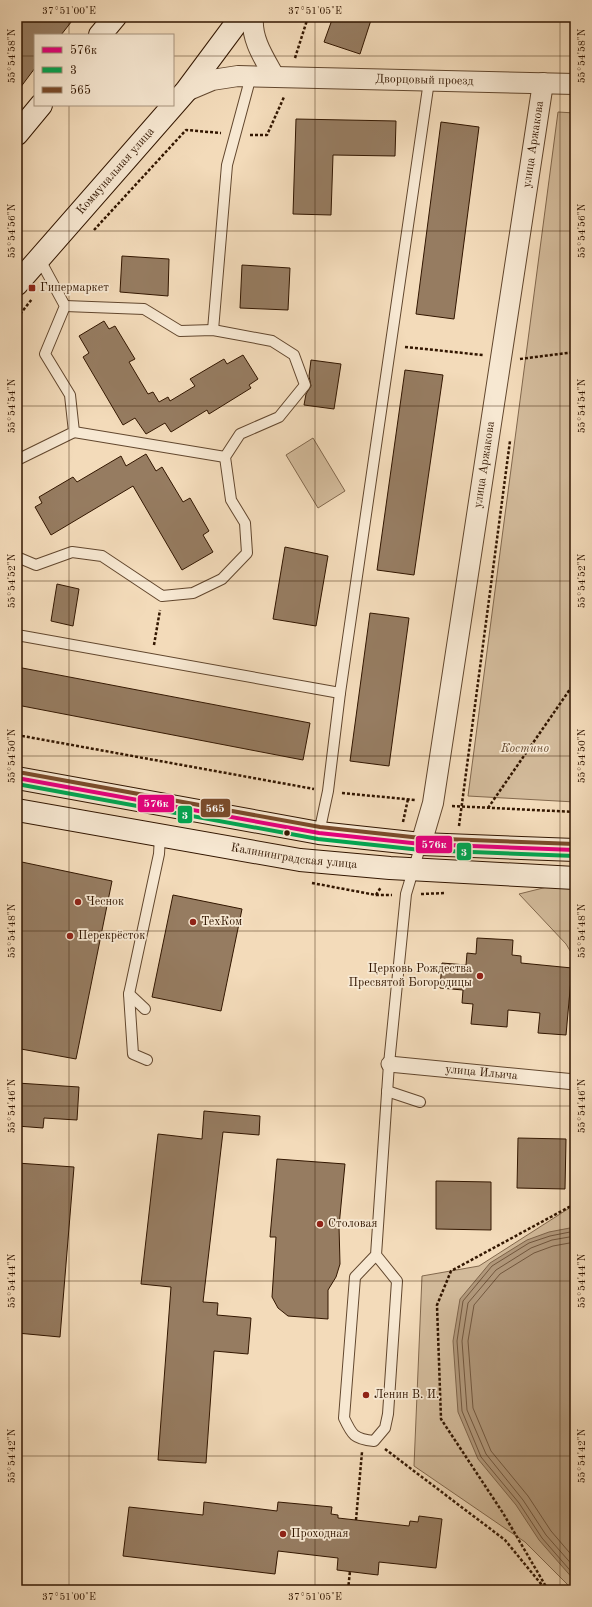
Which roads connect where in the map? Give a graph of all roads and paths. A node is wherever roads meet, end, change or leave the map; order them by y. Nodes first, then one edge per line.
1 (115, 17) edge
2 (241, 17) edge
3 (253, 17) edge
4 (308, 17) edge
5 (101, 34) edge
6 (251, 76) junction
7 (282, 77) junction
8 (429, 81) junction
9 (543, 83) junction
10 (575, 84) edge
11 (186, 91) junction
12 (174, 105) edge
13 (40, 106) edge
14 (173, 106) edge
15 (17, 134) edge
16 (235, 134) junction
17 (92, 233) dead end
18 (39, 258) junction
19 (50, 278) junction
20 (17, 284) edge
21 (65, 306) junction
22 (17, 318) edge
23 (213, 330) junction
24 (390, 345) junction
25 (522, 351) dead end
26 (575, 352) edge
27 (511, 358) junction
28 (520, 367) dead end
29 (74, 432) junction
30 (510, 438) dead end
31 (225, 456) junction
32 (17, 460) edge
33 (17, 557) edge
34 (162, 596) junction
35 (17, 634) edge
36 (151, 659) junction
37 (575, 682) edge
38 (340, 693) junction
39 (17, 735) edge
40 (17, 778) edge
41 (328, 791) junction
42 (433, 803) junction
43 (460, 807) junction
44 (488, 808) junction
45 (17, 810) edge
46 (575, 812) edge
47 (319, 833) junction
48 (160, 836) junction
49 (421, 844) junction
50 (457, 846) junction
51 (575, 850) edge
52 (414, 869) junction
53 (456, 872) junction
54 (575, 878) edge
55 (306, 882) dead end
56 (406, 894) junction
57 (130, 994) junction
58 (145, 1009) dead end
59 (147, 1060) dead end
60 (389, 1064) junction
61 (575, 1082) edge
62 (387, 1091) junction
63 (420, 1102) dead end
64 (575, 1200) edge
65 (376, 1255) junction
66 (363, 1440) junction
67 (374, 1441) junction
68 (356, 1520) dead end
69 (350, 1571) dead end
70 (348, 1590) edge
71 (547, 1590) edge

1 - 5 main road
2 - 11 main road, Коммунальная улица
3 - 7 street
4 - 7 path
6 - 7 street, Дворцовый проезд
6 - 11 street, Дворцовый проезд
6 - 16 lane
7 - 8 street, Дворцовый проезд
7 - 16 path
8 - 9 street, Дворцовый проезд
8 - 24 lane
9 - 10 street, Дворцовый проезд
9 - 27 street, улица Аржакова
11 - 12 main road, Коммунальная улица
13 - 15 main road
14 - 18 main road, Коммунальная улица
16 - 17 path
16 - 23 lane
18 - 19 lane
18 - 20 main road, Коммунальная улица
19 - 21 lane
19 - 22 path
21 - 23 lane
21 - 29 lane
23 - 31 lane
24 - 27 path
24 - 38 lane
25 - 27 path
26 - 27 path
27 - 28 path
27 - 42 street, улица Аржакова
29 - 31 lane
29 - 32 lane
30 - 43 path
31 - 34 lane
33 - 34 lane
34 - 36 path
35 - 36 lane
36 - 38 lane
37 - 44 path
38 - 41 lane
39 - 41 path
40 - 47 main road
41 - 42 path
41 - 47 lane
42 - 43 path
42 - 49 street, улица Аржакова
43 - 44 path
43 - 50 path
44 - 46 path
45 - 48 main road, Калининградская улица
47 - 49 main road
48 - 52 main road, Калининградская улица
48 - 57 lane
49 - 50 main road
49 - 52 lane
50 - 51 main road
52 - 53 main road, Калининградская улица
52 - 56 lane
53 - 54 main road, Калининградская улица
53 - 56 path
55 - 56 path
56 - 60 lane
57 - 58 lane
57 - 59 lane
60 - 61 street, улица Ильича
60 - 62 lane
62 - 63 lane
62 - 65 lane
64 - 71 path
65 - 66 lane
65 - 67 lane
66 - 67 lane
66 - 68 path
67 - 71 path
69 - 70 path

